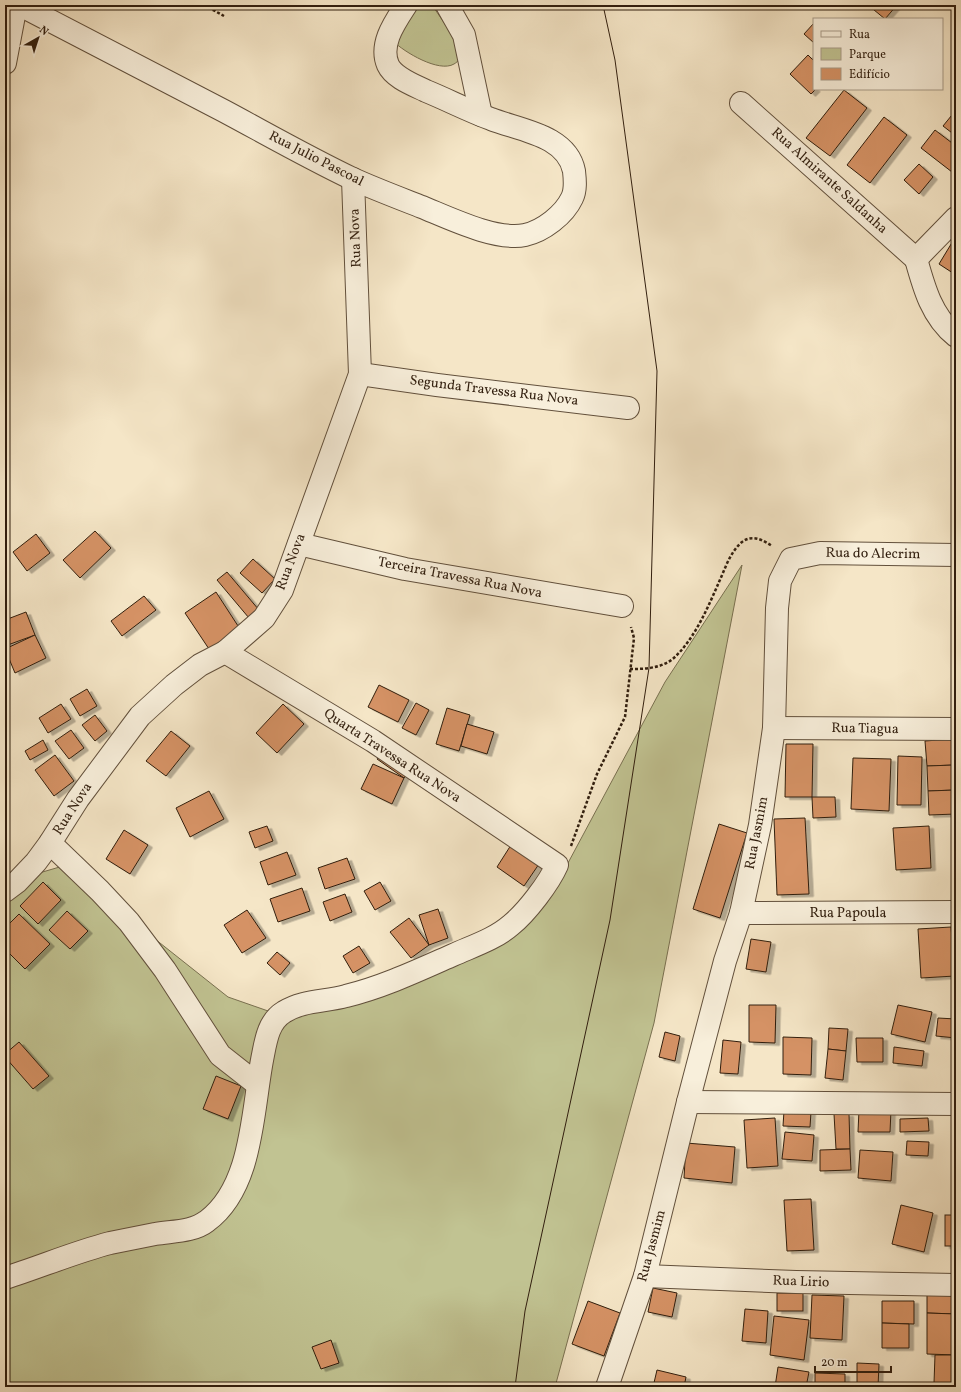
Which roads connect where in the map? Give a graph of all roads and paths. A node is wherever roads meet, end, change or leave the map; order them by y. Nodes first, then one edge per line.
1 (16, 5) edge
2 (20, 5) edge
3 (204, 5) edge
4 (406, 5) edge
5 (447, 5) edge
6 (224, 16) dead end
7 (5, 63) edge
8 (741, 103) dead end
9 (481, 115) junction
10 (354, 179) junction
11 (956, 218) edge
12 (916, 259) junction
13 (956, 336) edge
14 (360, 374) junction
15 (628, 408) dead end
16 (299, 544) junction
17 (956, 555) edge
18 (791, 559) junction
19 (622, 606) joint
20 (225, 652) junction
21 (630, 669) junction
22 (774, 728) junction
23 (956, 730) edge
24 (50, 843) junction
25 (557, 865) junction
26 (5, 891) edge
27 (956, 912) edge
28 (740, 913) junction
29 (257, 1084) junction
30 (688, 1102) junction
31 (956, 1104) edge
32 (645, 1276) junction
33 (5, 1278) edge
34 (956, 1285) edge
35 (607, 1387) edge

1 - 7 street
2 - 10 street, Rua Julio Pascoal
3 - 6 path
4 - 9 street
5 - 9 street
8 - 12 street, Rua Almirante Saldanha
9 - 10 street, Rua Julio Pascoal
10 - 14 street, Rua Nova
11 - 12 street
12 - 13 street
14 - 15 street, Segunda Travessa Rua Nova
14 - 16 street, Rua Nova
16 - 19 street, Terceira Travessa Rua Nova
16 - 20 street, Rua Nova
17 - 18 street, Rua do Alecrim
18 - 21 path
18 - 22 street, Rua Jasmim
19 - 21 path
20 - 24 street, Rua Nova
20 - 25 street, Quarta Travessa Rua Nova
21 - 25 path
22 - 23 street, Rua Tiagua
22 - 28 street, Rua Jasmim
24 - 26 street, Rua Nova
24 - 29 street
25 - 29 street
27 - 28 street, Rua Papoula
28 - 30 street, Rua Jasmim
29 - 33 street
30 - 31 street
30 - 32 street, Rua Jasmim
32 - 34 street, Rua Lirio
32 - 35 street, Rua Jasmim

